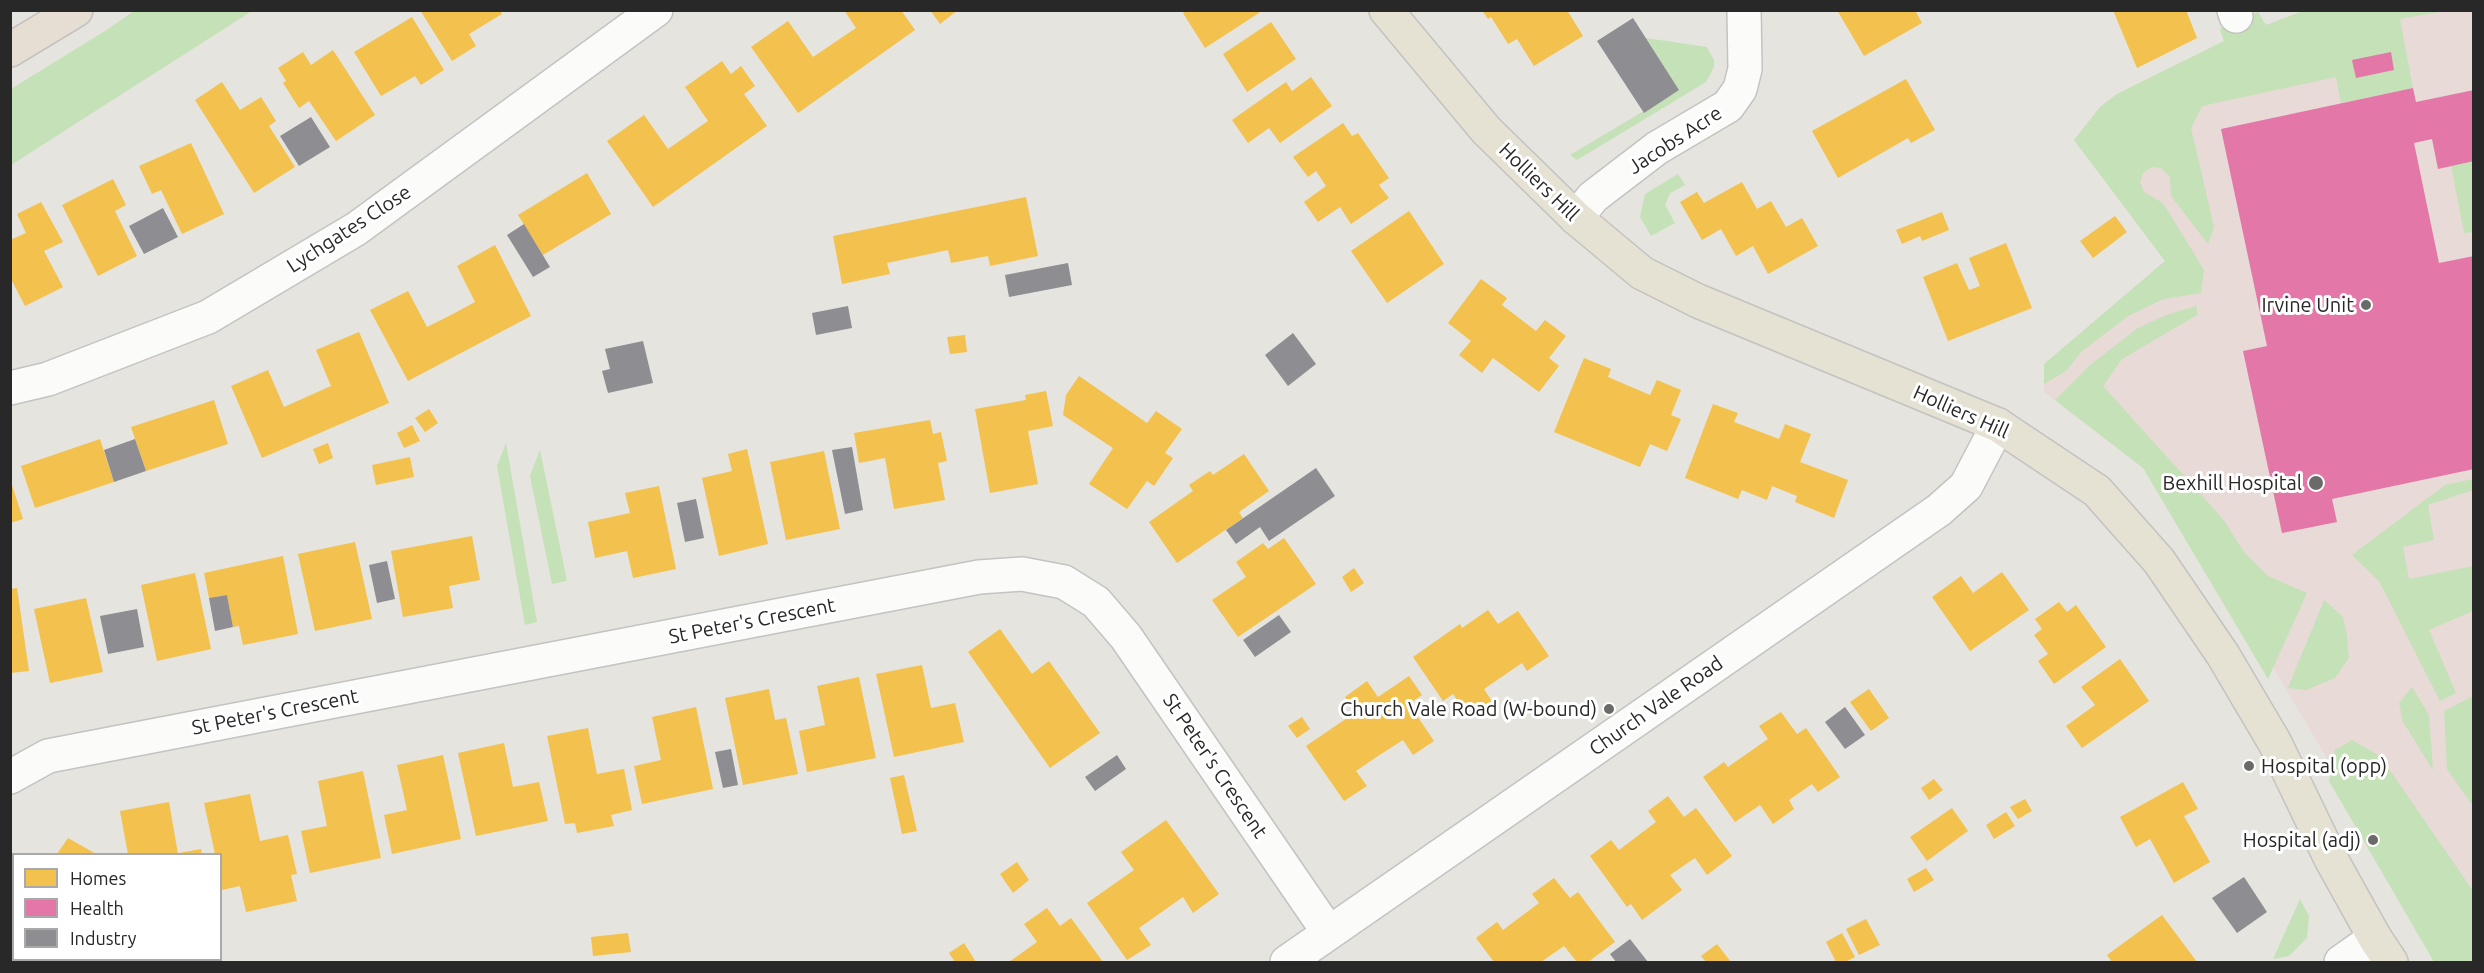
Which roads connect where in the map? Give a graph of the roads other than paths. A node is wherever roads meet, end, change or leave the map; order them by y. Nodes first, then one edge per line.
1 (76, 10) edge
2 (656, 10) edge
3 (1386, 10) edge
4 (1744, 10) edge
5 (10, 50) edge
6 (1576, 218) junction
7 (10, 388) edge
8 (1998, 425) junction
9 (10, 777) edge
10 (1329, 933) junction
11 (2383, 950) edge
12 (1287, 963) edge
13 (2341, 963) edge

1 - 5 highway
2 - 7 street, Lychgates Close
3 - 6 main road, Holliers Hill
4 - 6 street, Jacobs Acre
6 - 8 main road, Holliers Hill
8 - 10 street, Church Vale Road
8 - 11 main road, Holliers Hill
9 - 10 street, St Peter's Crescent
10 - 12 street, Church Vale Road
11 - 13 street

